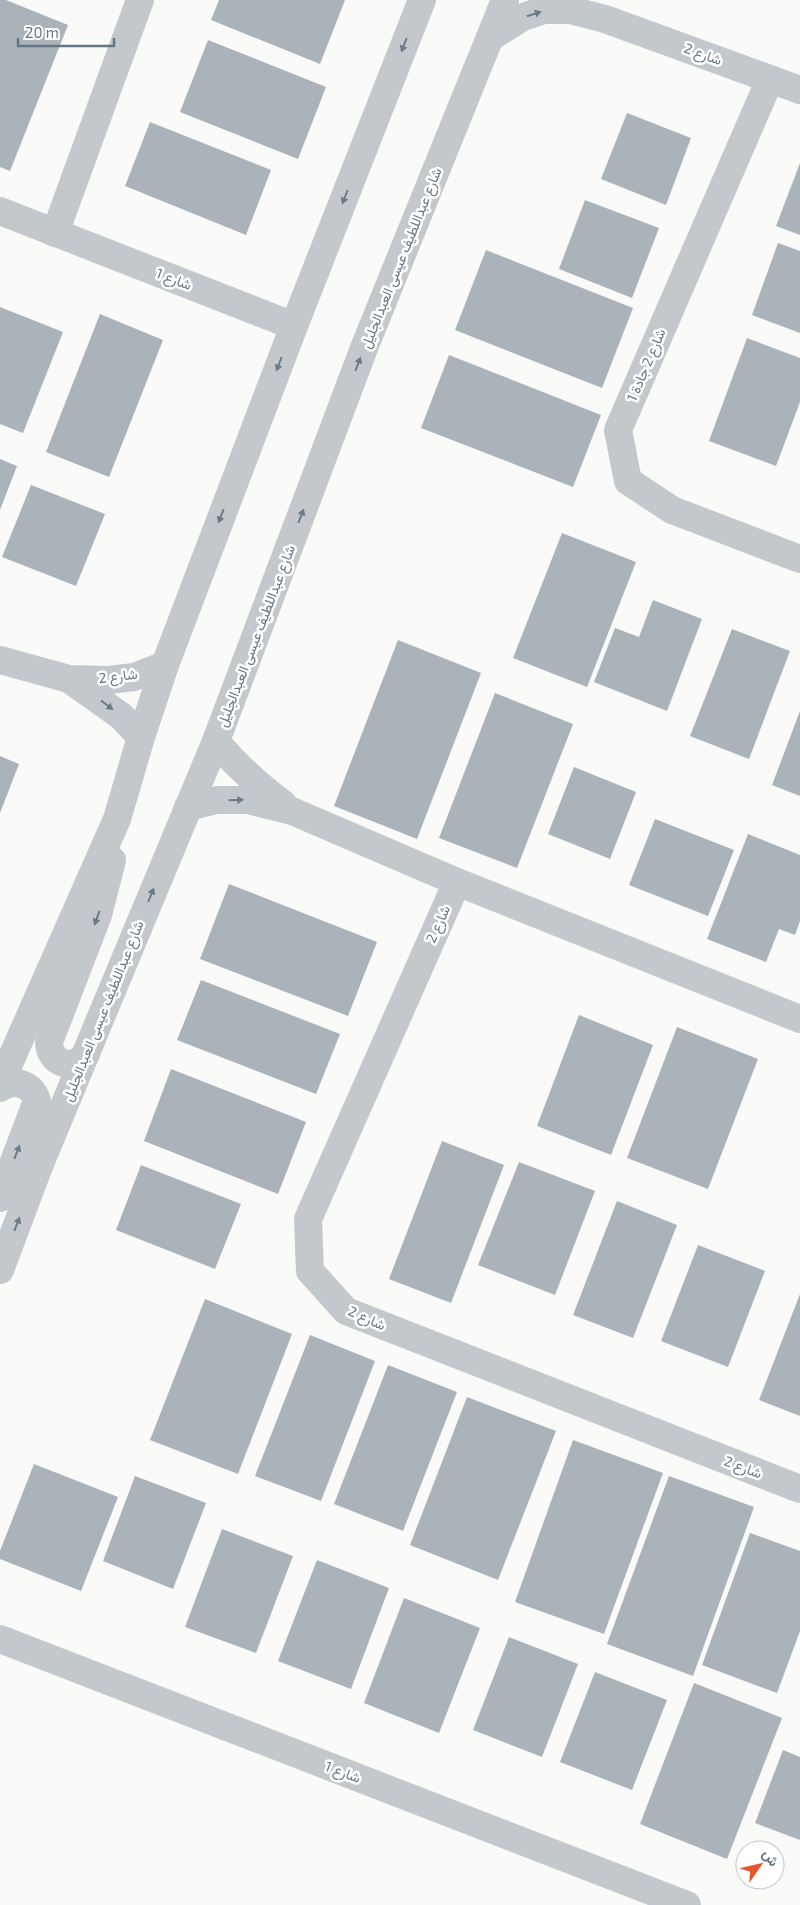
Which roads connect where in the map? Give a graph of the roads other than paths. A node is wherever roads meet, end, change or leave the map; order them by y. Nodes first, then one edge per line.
1 (140, 0) edge
2 (422, 0) edge
3 (505, 0) edge
4 (584, 0) edge
5 (605, 19) junction
6 (491, 37) junction
7 (770, 79) junction
8 (800, 90) edge
9 (0, 211) edge
10 (55, 233) junction
11 (294, 326) junction
12 (800, 559) edge
13 (0, 660) edge
14 (165, 665) junction
15 (69, 679) junction
16 (140, 737) junction
17 (216, 741) junction
18 (188, 807) junction
19 (292, 811) junction
20 (117, 819) junction
21 (457, 882) junction
22 (800, 1020) edge
23 (86, 1054) junction
24 (0, 1084) edge
25 (0, 1088) edge
26 (0, 1198) edge
27 (0, 1270) edge
28 (800, 1489) edge
29 (0, 1639) edge
30 (687, 1905) edge

1 - 10 street
2 -> 11 street
3 - 6 street, شارع عبداللطيف عيسى العبدالجليل
4 - 5 street, شارع 2
6 -> 5 street, شارع 2
5 - 7 street, شارع 2
17 -> 6 street, شارع عبداللطيف عيسى العبدالجليل
7 - 8 street, شارع 2
7 - 12 street, شارع 2 جادة 1
9 - 10 street, شارع 1
10 - 11 street, شارع 1
11 -> 14 street
13 - 15 street, شارع 2
14 - 15 street, شارع 2
14 - 16 street
15 -> 16 street, شارع 2
16 - 20 street
17 - 18 street, شارع عبداللطيف عيسى العبدالجليل
17 - 19 street
18 -> 19 street
23 -> 18 street, شارع عبداللطيف عيسى العبدالجليل
19 - 21 street
20 -> 23 street
20 - 24 street
21 - 22 street
21 - 28 street, شارع 2
27 -> 23 street, شارع عبداللطيف عيسى العبدالجليل
26 -> 25 street
29 - 30 street, شارع 1

